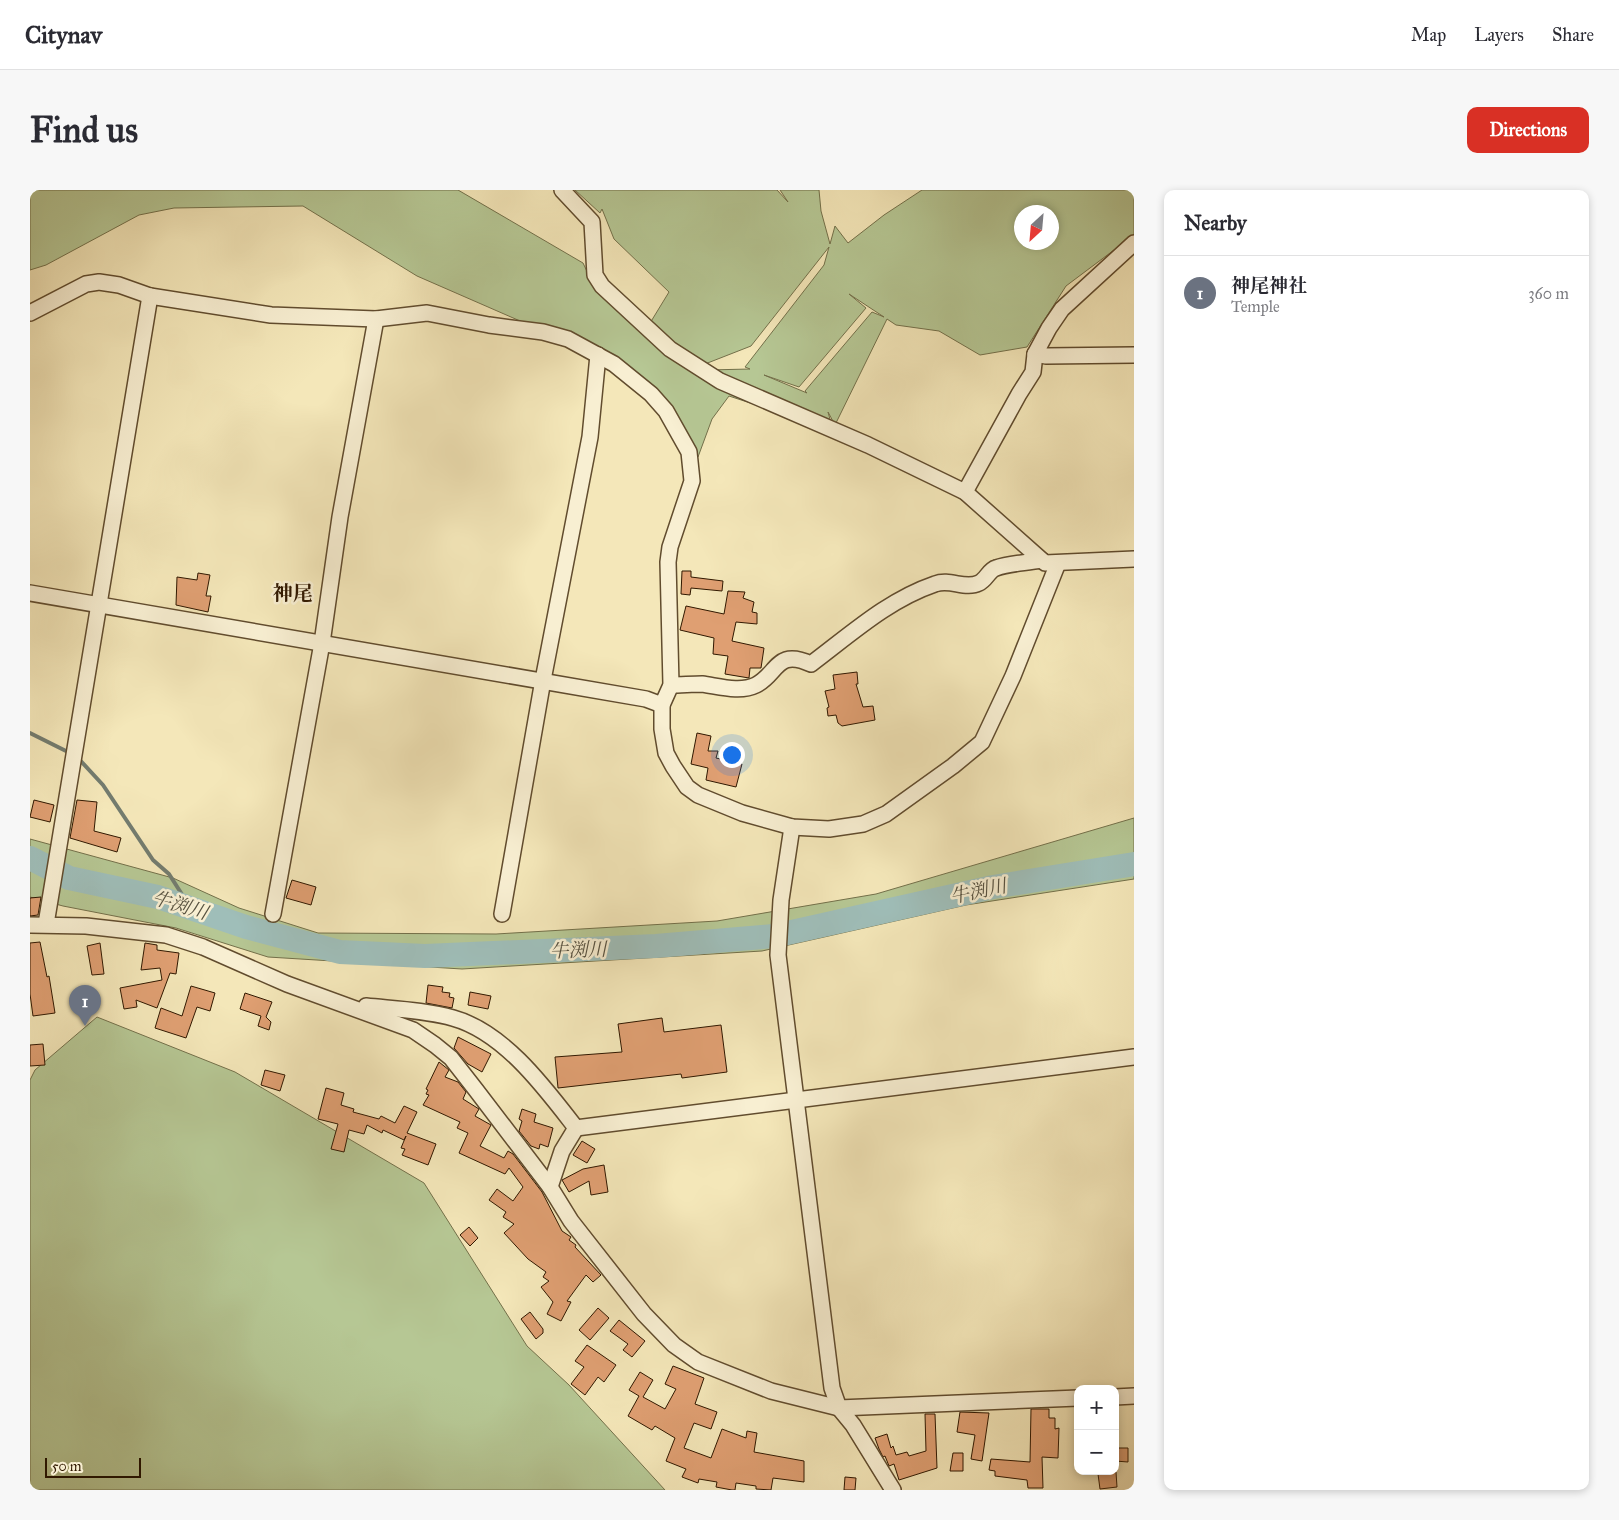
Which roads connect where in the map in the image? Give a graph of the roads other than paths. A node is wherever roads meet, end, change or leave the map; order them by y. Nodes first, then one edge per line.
1 (562, 190) edge
2 (1134, 244) edge
3 (150, 296) junction
4 (30, 313) edge
5 (376, 319) junction
6 (1035, 354) junction
7 (598, 355) junction
8 (1134, 355) edge
9 (965, 492) junction
10 (1040, 560) junction
11 (1134, 560) edge
12 (1058, 563) junction
13 (30, 593) edge
14 (99, 604) junction
15 (322, 643) junction
16 (543, 680) junction
17 (671, 685) junction
18 (662, 705) junction
19 (792, 827) junction
20 (273, 914) dead end
21 (502, 914) dead end
22 (46, 924) junction
23 (30, 925) edge
24 (346, 1004) junction
25 (1134, 1057) edge
26 (796, 1100) junction
27 (576, 1128) junction
28 (550, 1187) junction
29 (1119, 1396) edge
30 (1134, 1396) edge
31 (1074, 1398) edge
32 (839, 1408) junction
33 (893, 1490) edge

1 - 9 street
2 - 6 street
3 - 4 street
3 - 5 street
3 - 14 street
5 - 7 street
5 - 15 street
6 - 8 street
6 - 9 street
7 - 16 street
7 - 17 street
9 - 10 street
10 - 12 street
10 - 17 street
11 - 12 street
12 - 19 street
13 - 14 street
14 - 15 street
14 - 22 street
15 - 16 street
15 - 20 street
16 - 18 street
16 - 21 street
17 - 18 street
18 - 19 street
19 - 26 street
22 - 23 street
22 - 24 street
24 - 27 street
24 - 28 street
25 - 26 street
26 - 27 street
26 - 32 street
27 - 28 street
28 - 32 street
29 - 30 street
31 - 32 street
32 - 33 street

